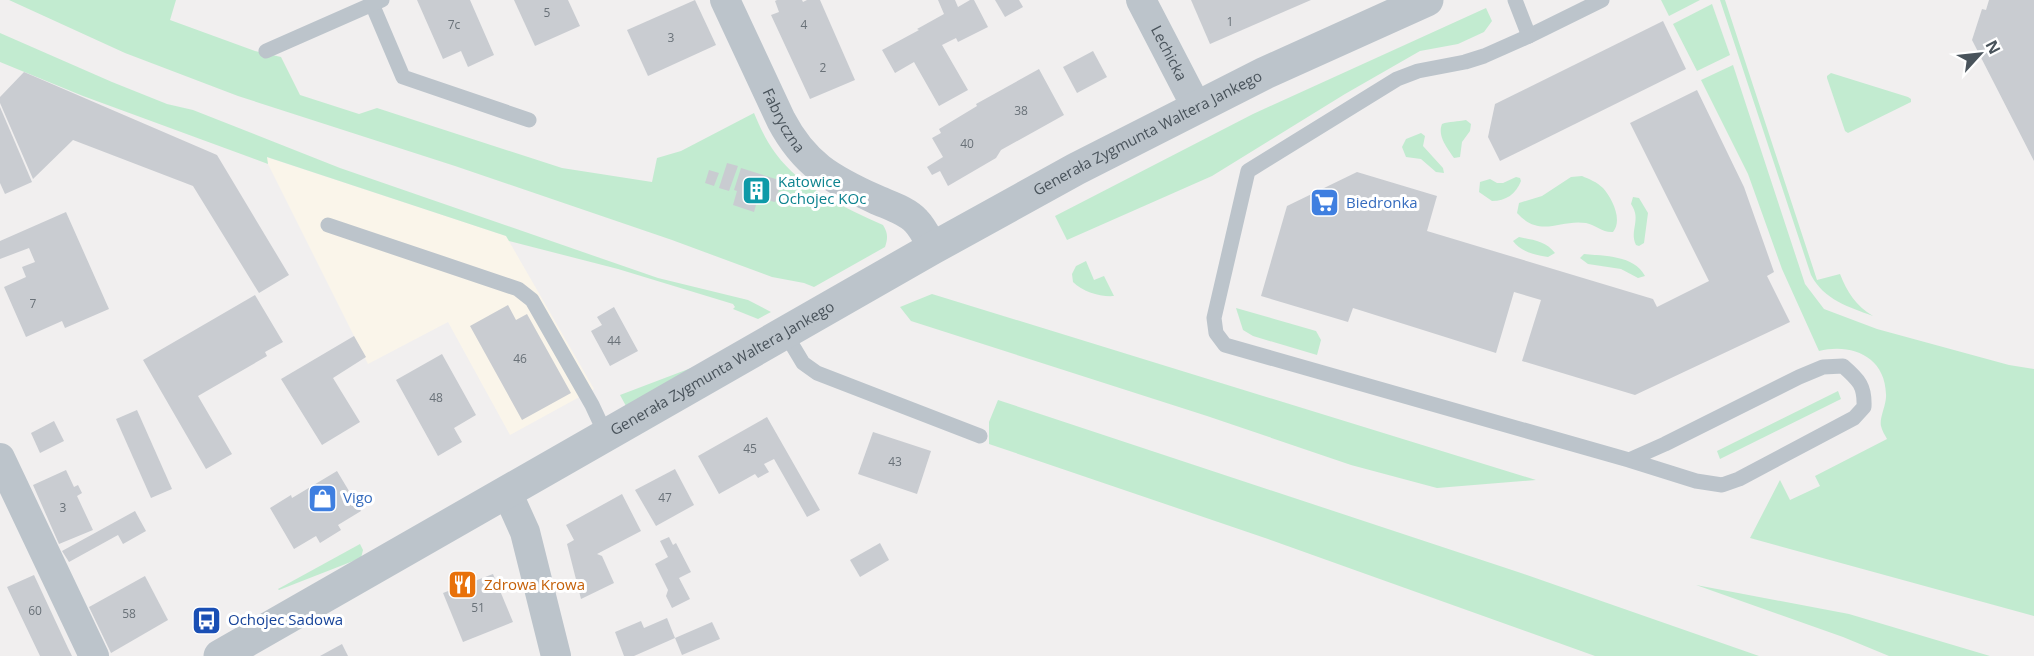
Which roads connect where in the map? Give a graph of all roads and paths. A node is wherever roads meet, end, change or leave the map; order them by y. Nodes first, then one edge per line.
1 (725, 0) edge
2 (1141, 0) edge
3 (1427, 0) edge
4 (1515, 0) edge
5 (1602, 0) edge
6 (377, 2) edge
7 (1529, 36) junction
8 (266, 51) dead end
9 (1196, 106) junction
10 (529, 120) dead end
11 (328, 225) dead end
12 (933, 248) junction
13 (784, 333) junction
14 (606, 435) junction
15 (980, 436) dead end
16 (0, 458) edge
17 (1629, 460) junction
18 (507, 492) junction
19 (94, 656) edge
20 (220, 656) edge
21 (556, 656) edge

1 - 12 street, Fabryczna
2 - 9 street, Lechicka
3 - 9 street, Generała Zygmunta Waltera Jankego
4 - 7 lane
5 - 7 lane
6 - 8 lane
6 - 10 lane
7 - 17 lane
9 - 12 street, Generała Zygmunta Waltera Jankego
11 - 14 lane
12 - 13 street, Generała Zygmunta Waltera Jankego
13 - 14 street, Generała Zygmunta Waltera Jankego
13 - 15 lane
14 - 18 street, Generała Zygmunta Waltera Jankego
16 - 19 street
17 - 17 lane
18 - 20 street, Generała Zygmunta Waltera Jankego
18 - 21 street

